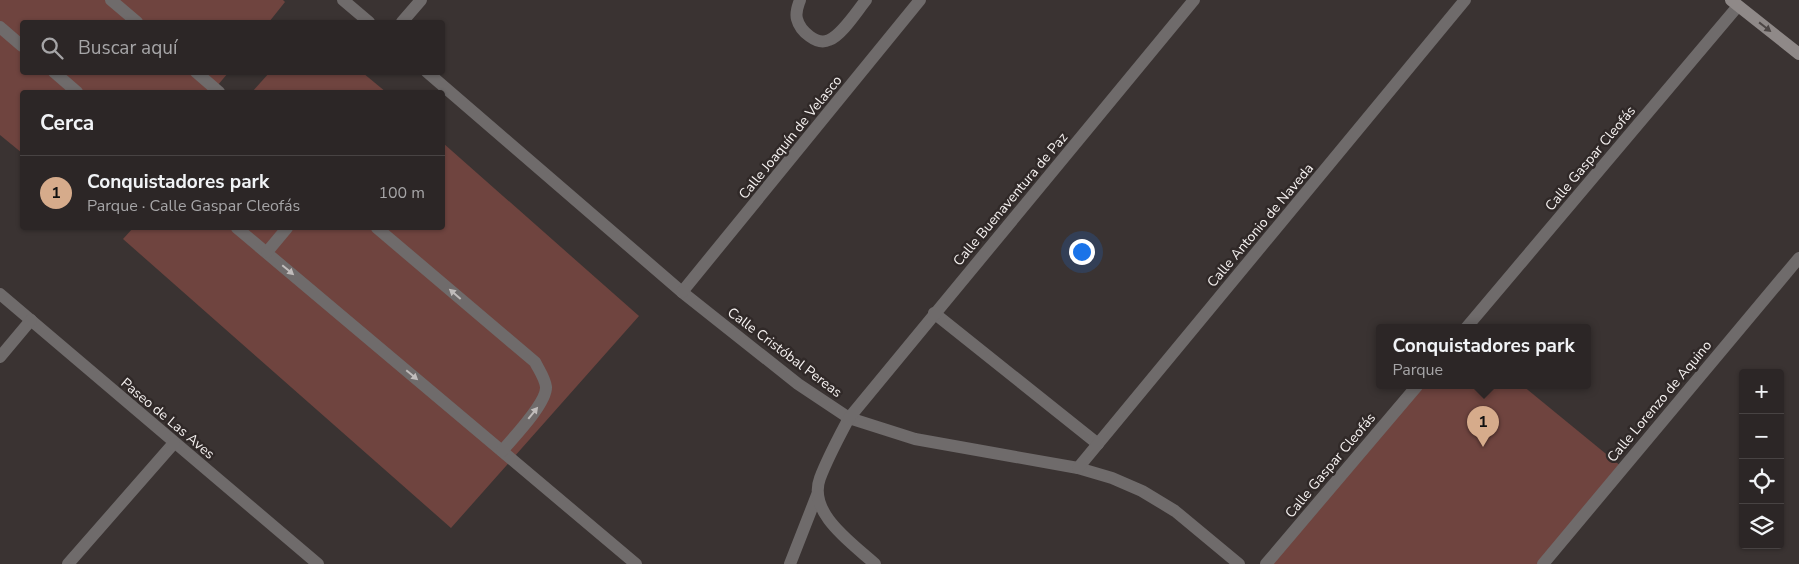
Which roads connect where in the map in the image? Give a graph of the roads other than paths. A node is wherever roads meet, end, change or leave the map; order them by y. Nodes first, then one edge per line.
1 (111, 0) edge
2 (343, 0) edge
3 (421, 0) edge
4 (800, 0) edge
5 (866, 0) edge
6 (920, 0) edge
7 (1194, 0) edge
8 (1465, 0) edge
9 (1734, 3) edge
10 (135, 20) edge
11 (367, 20) edge
12 (404, 20) edge
13 (0, 27) edge
14 (20, 44) edge
15 (1797, 48) edge
16 (57, 75) edge
17 (199, 75) edge
18 (431, 75) edge
19 (75, 90) edge
20 (217, 90) edge
21 (240, 230) edge
22 (285, 230) edge
23 (379, 230) edge
24 (267, 252) junction
25 (1799, 258) edge
26 (682, 292) junction
27 (0, 294) edge
28 (934, 313) junction
29 (31, 320) junction
30 (1469, 324) edge
31 (0, 357) edge
32 (1414, 389) edge
33 (849, 418) junction
34 (174, 443) junction
35 (1098, 444) junction
36 (502, 451) junction
37 (1078, 468) junction
38 (817, 494) junction
39 (310, 562) edge
40 (68, 564) edge
41 (636, 564) edge
42 (790, 564) edge
43 (875, 564) edge
44 (1239, 564) edge
45 (1266, 564) edge
46 (1542, 564) edge

1 - 10 street
2 - 11 street
3 - 12 street
4 - 5 street
6 - 26 street, Calle Joaquín de Velasco
7 - 28 street, Calle Buenaventura de Paz
8 - 35 street, Calle Antonio de Naveda
9 -> 15 main road
9 - 30 street, Calle Gaspar Cleofás
13 - 14 street
16 - 19 street
17 - 20 street
18 - 26 street, Calle Cristóbal Pereas
21 - 24 street
22 - 24 street
36 -> 23 street
24 -> 36 street
25 - 46 street, Calle Lorenzo de Aquino
26 - 33 street, Calle Cristóbal Pereas
27 - 29 street, Paseo de Las Aves
28 - 33 street, Calle Buenaventura de Paz
28 - 35 street
29 - 31 street
29 - 34 street, Paseo de Las Aves
32 - 45 street, Calle Gaspar Cleofás
33 - 37 street, Calle Cristóbal Pereas
33 - 38 street, Calle Buenaventura de Paz
34 - 39 street, Paseo de Las Aves
34 - 40 street
35 - 37 street, Calle Antonio de Naveda
36 - 41 street
37 - 44 street, Calle Cristóbal Pereas
38 - 42 street, Calle Buenaventura de Paz
38 - 43 street

